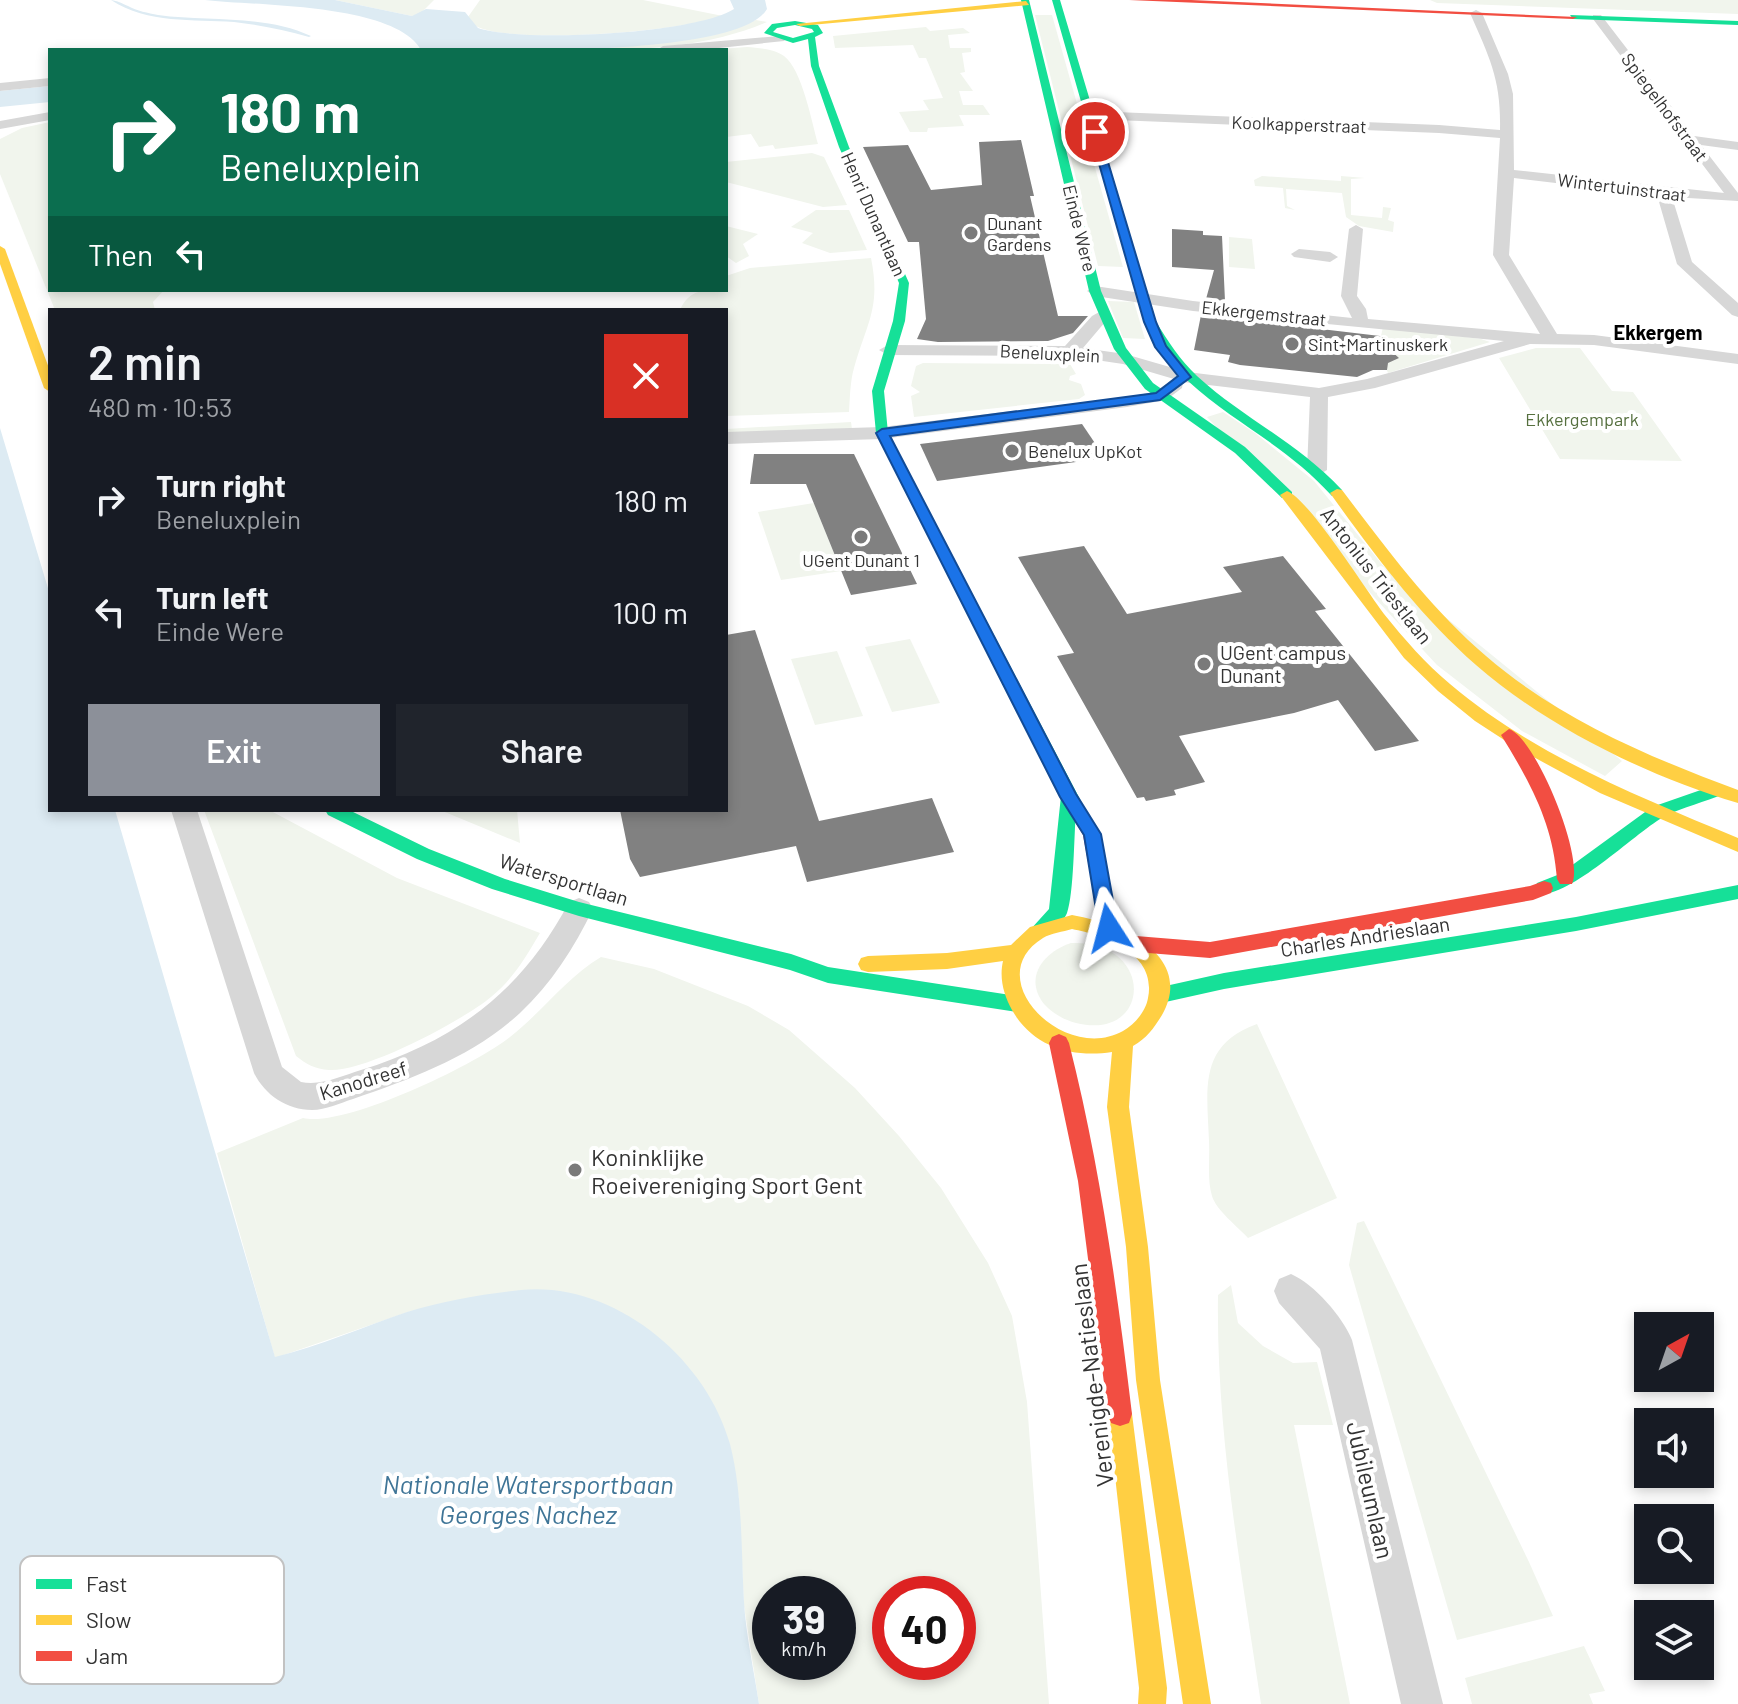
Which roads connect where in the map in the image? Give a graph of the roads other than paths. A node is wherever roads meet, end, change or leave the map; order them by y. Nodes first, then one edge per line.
1 (1057, 0) edge
2 (1133, 0) edge
3 (1247, 0) edge
4 (1029, 1) edge
5 (1216, 1) edge
6 (1365, 5) junction
7 (1422, 6) edge
8 (1325, 7) junction
9 (1514, 11) junction
10 (1476, 13) junction
11 (1595, 15) junction
12 (1738, 21) edge
13 (810, 30) junction
14 (779, 37) junction
15 (681, 48) edge
16 (815, 66) junction
17 (48, 82) edge
18 (0, 87) edge
19 (1090, 115) junction
20 (48, 116) edge
21 (0, 125) edge
22 (1508, 135) junction
23 (1688, 139) junction
24 (1738, 146) edge
25 (1507, 173) junction
26 (1663, 192) junction
27 (1736, 197) edge
28 (1356, 229) dead end
29 (0, 249) edge
30 (1299, 254) dead end
31 (1343, 258) junction
32 (1095, 291) junction
33 (1143, 299) junction
34 (1738, 312) edge
35 (1103, 315) junction
36 (1361, 324) junction
37 (1529, 339) junction
38 (1551, 339) junction
39 (888, 350) junction
40 (1069, 351) junction
41 (1125, 359) junction
42 (1738, 359) edge
43 (1185, 377) junction
44 (48, 382) edge
45 (1319, 393) junction
46 (1160, 396) junction
47 (882, 433) junction
48 (728, 438) edge
49 (1317, 470) junction
50 (1509, 735) junction
51 (1718, 790) junction
52 (1069, 797) junction
53 (1738, 797) edge
54 (185, 812) edge
55 (338, 812) edge
56 (1658, 812) junction
57 (1738, 845) edge
58 (1738, 892) edge
59 (1563, 900) junction
60 (579, 909) junction
61 (1109, 928) junction
62 (1039, 930) junction
63 (1136, 944) junction
64 (1016, 952) junction
65 (791, 962) junction
66 (1161, 995) junction
67 (1017, 1004) junction
68 (1123, 1042) junction
69 (1059, 1043) junction
70 (1291, 1291) dead end
71 (1152, 1704) edge
72 (1197, 1704) edge
73 (1422, 1704) edge

1 - 4 main road
1 - 19 main road, Einde Were
2 - 5 main road
3 - 6 main road
4 - 13 main road
4 - 32 main road, Einde Were
5 - 8 main road
6 - 7 main road
6 - 8 main road
7 - 8 main road
7 - 9 main road
7 - 10 main road
9 - 10 main road
9 - 11 main road
10 - 11 main road
10 - 22 street
11 - 12 main road
11 - 23 street, Spiegelhofstraat
13 - 14 main road
13 - 16 main road, Henri Dunantlaan
14 - 15 street
14 - 16 main road, Henri Dunantlaan
16 - 39 main road, Henri Dunantlaan
17 - 18 street
19 - 22 street, Koolkapperstraat
19 - 33 main road, Einde Were
20 - 21 street
22 - 25 street
23 - 24 street
23 - 27 street, Spiegelhofstraat
25 - 26 street, Wintertuinstraat
25 - 38 street
26 - 27 street, Wintertuinstraat
26 - 34 street
28 - 31 street
29 - 44 main road
30 - 31 street
31 - 36 street
32 - 33 street, Ekkergemstraat
32 - 35 main road, Einde Were
33 - 36 street, Ekkergemstraat
33 - 43 main road, Einde Were
35 - 40 street
35 - 41 main road, Einde Were
36 - 37 street, Ekkergemstraat
37 - 38 street, Ekkergemstraat
37 - 45 street, Ekkergemstraat
38 - 42 street, Ekkergemstraat
39 - 40 street, Beneluxplein
39 - 47 main road, Henri Dunantlaan
40 - 41 street, Beneluxplein
41 - 43 street, Beneluxplein
41 - 46 main road, Antonius Triestlaan
43 - 45 street, Ekkergemstraat
43 - 46 street
43 - 49 main road, Antonius Triestlaan
45 - 49 street
46 - 47 street
46 - 50 main road, Antonius Triestlaan
47 - 48 street
47 - 52 main road, Henri Dunantlaan
49 - 51 main road, Antonius Triestlaan
50 - 56 main road, Antonius Triestlaan
50 - 59 main road
51 - 53 main road, Antonius Triestlaan
51 - 56 main road, Charles Andrieslaan
52 - 61 main road, Henri Dunantlaan
52 - 62 main road
54 - 60 street, Kanodreef
55 - 60 main road, Watersportlaan
56 - 57 main road, Antonius Triestlaan
56 - 59 main road, Charles Andrieslaan
58 - 59 main road, Charles Andrieslaan
59 - 63 main road, Charles Andrieslaan
59 - 66 main road, Charles Andrieslaan
60 - 65 main road, Watersportlaan
61 - 62 main road, Charles Andrieslaan
61 - 63 main road, Charles Andrieslaan
62 - 64 main road
63 - 66 main road, Charles Andrieslaan
64 - 65 main road, Watersportlaan
64 - 67 main road
65 - 67 main road, Watersportlaan
66 - 68 main road
67 - 69 main road
68 - 69 main road
68 - 72 main road
69 - 71 main road, Verenigde-Natieslaan
70 - 73 street, Jubileumlaan

